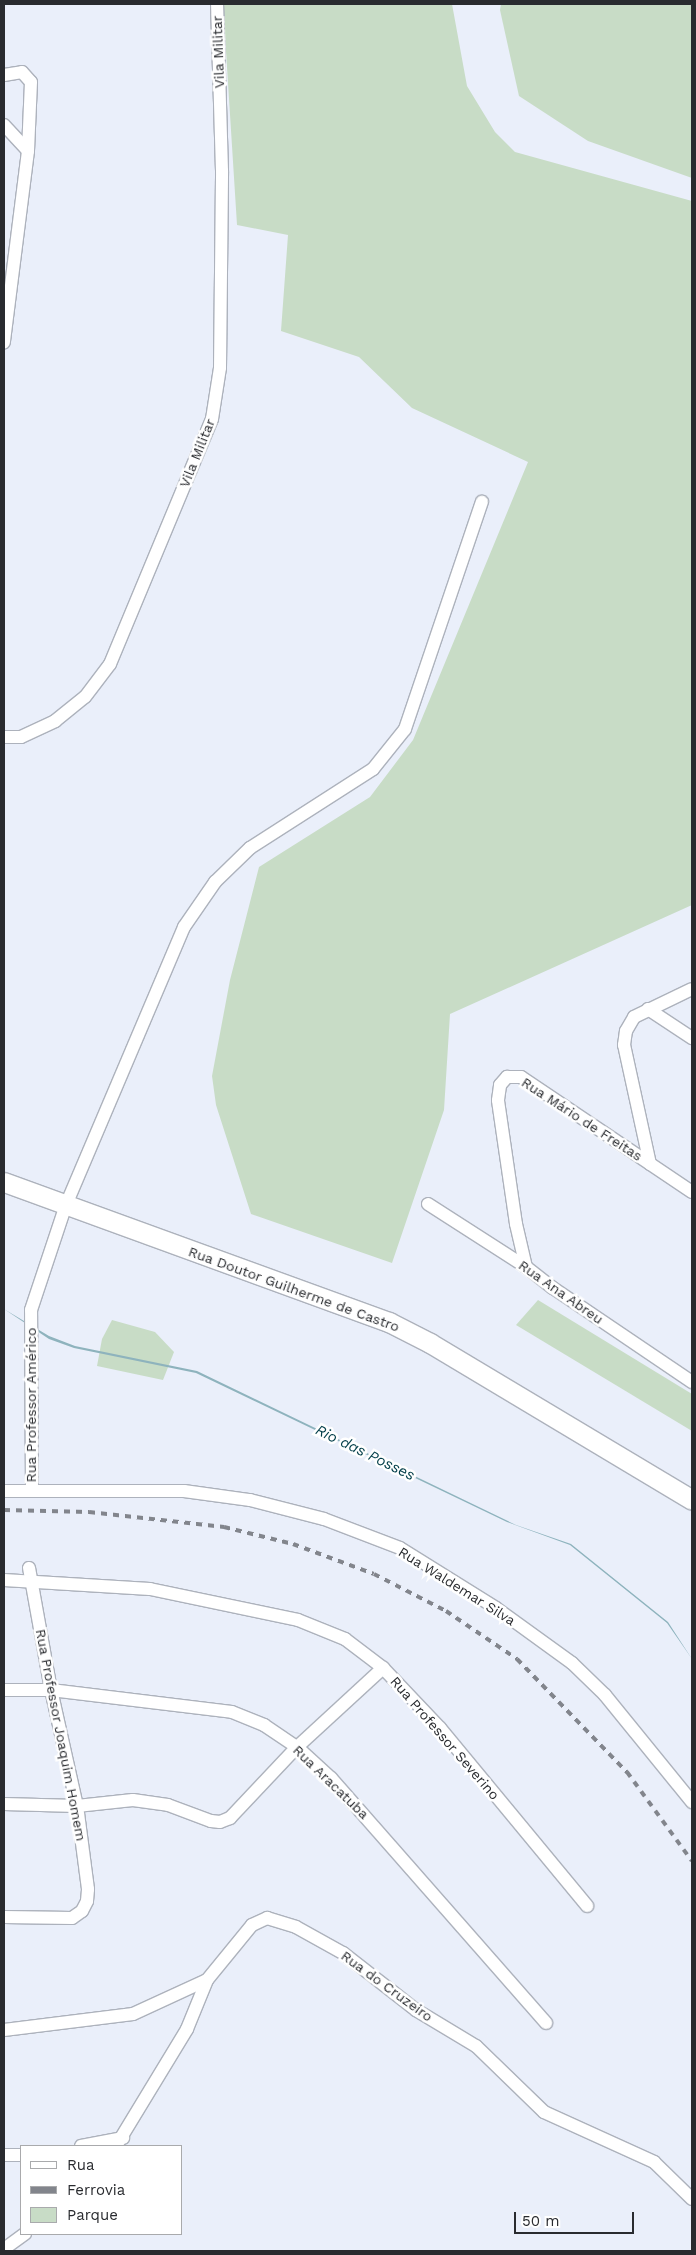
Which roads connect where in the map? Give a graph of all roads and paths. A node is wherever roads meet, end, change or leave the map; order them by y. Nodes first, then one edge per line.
1 (217, 4) edge
2 (4, 75) edge
3 (4, 125) edge
4 (28, 152) junction
5 (4, 342) edge
6 (482, 502) dead end
7 (4, 738) edge
8 (692, 989) edge
9 (648, 1009) junction
10 (692, 1038) edge
11 (650, 1164) junction
12 (4, 1182) edge
13 (692, 1192) edge
14 (428, 1204) dead end
15 (66, 1205) junction
16 (526, 1267) junction
17 (692, 1382) edge
18 (32, 1490) junction
19 (4, 1491) edge
20 (692, 1500) edge
21 (30, 1574) junction
22 (4, 1580) edge
23 (383, 1668) junction
24 (4, 1690) edge
25 (50, 1690) junction
26 (297, 1747) junction
27 (692, 1802) edge
28 (4, 1804) edge
29 (77, 1806) junction
30 (587, 1906) dead end
31 (4, 1917) edge
32 (207, 1980) junction
33 (546, 2023) dead end
34 (4, 2030) edge
35 (120, 2142) edge
36 (91, 2145) edge
37 (4, 2155) edge
38 (20, 2155) edge
39 (692, 2199) edge
40 (24, 2235) edge
41 (4, 2249) edge

1 - 7 street, Vila Militar
2 - 4 street
3 - 4 street
4 - 5 street
6 - 15 street, Rua Professor Américo
8 - 9 street
9 - 10 street
9 - 11 street
11 - 13 street, Rua Mário de Freitas
11 - 16 street, Rua Mário de Freitas
12 - 15 main road, Rua Doutor Guilherme de Castro
14 - 16 street, Rua Ana Abreu
15 - 18 street, Rua Professor Américo
15 - 20 main road, Rua Doutor Guilherme de Castro
16 - 17 street, Rua Ana Abreu
18 - 19 street, Rua Waldemar Silva
18 - 27 street, Rua Waldemar Silva
21 - 22 street, Rua Professor Severino
21 - 23 street, Rua Professor Severino
21 - 25 street, Rua Professor Joaquim Homem
23 - 26 street
23 - 30 street, Rua Professor Severino
24 - 25 street, Rua Aracatuba
25 - 26 street, Rua Aracatuba
25 - 29 street, Rua Professor Joaquim Homem
26 - 29 street
26 - 33 street, Rua Aracatuba
28 - 29 street
29 - 31 street, Rua Professor Joaquim Homem
32 - 34 street
32 - 35 street
32 - 39 street, Rua do Cruzeiro
35 - 36 street
37 - 38 street
40 - 41 street

